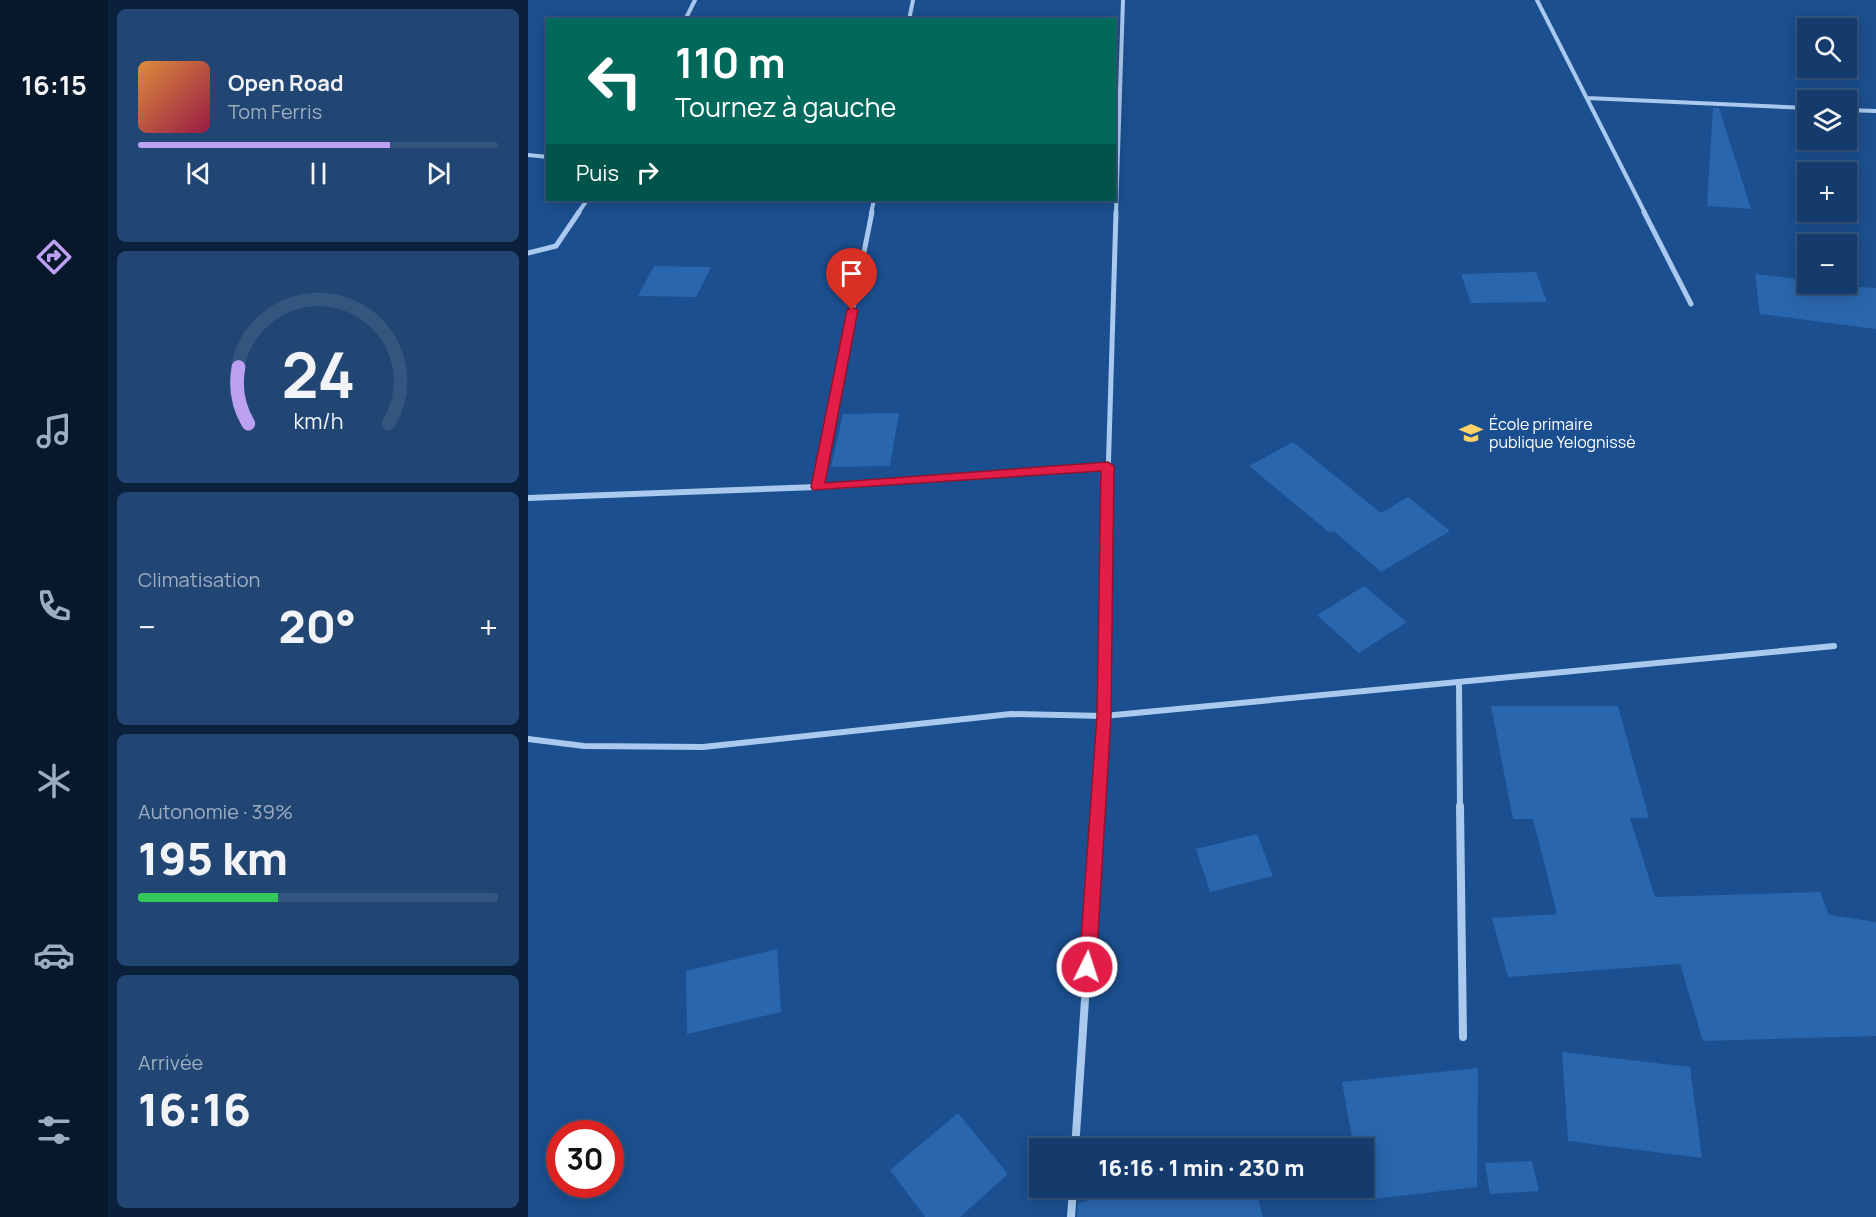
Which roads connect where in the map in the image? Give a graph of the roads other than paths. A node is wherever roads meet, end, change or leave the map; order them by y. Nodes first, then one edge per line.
1 (695, 0) edge
2 (913, 0) edge
3 (1123, 0) edge
4 (1537, 0) edge
5 (686, 18) edge
6 (909, 18) edge
7 (1587, 98) junction
8 (1797, 108) edge
9 (1857, 110) edge
10 (1876, 111) edge
11 (528, 155) edge
12 (546, 156) edge
13 (586, 201) edge
14 (874, 201) edge
15 (528, 253) edge
16 (1691, 304) dead end
17 (1108, 466) junction
18 (817, 487) junction
19 (528, 498) edge
20 (1834, 646) dead end
21 (1459, 684) junction
22 (1104, 716) junction
23 (528, 739) edge
24 (1463, 1036) dead end
25 (1076, 1138) edge
26 (1072, 1198) edge
27 (1071, 1217) edge

1 - 5 street
2 - 6 street
3 - 17 street
4 - 7 street
7 - 8 street
7 - 16 street
9 - 10 street
11 - 12 street
13 - 15 street
14 - 18 street
17 - 18 street
17 - 22 street
18 - 19 street
20 - 21 street
21 - 22 street
21 - 24 street
22 - 23 street
22 - 25 street
26 - 27 street

